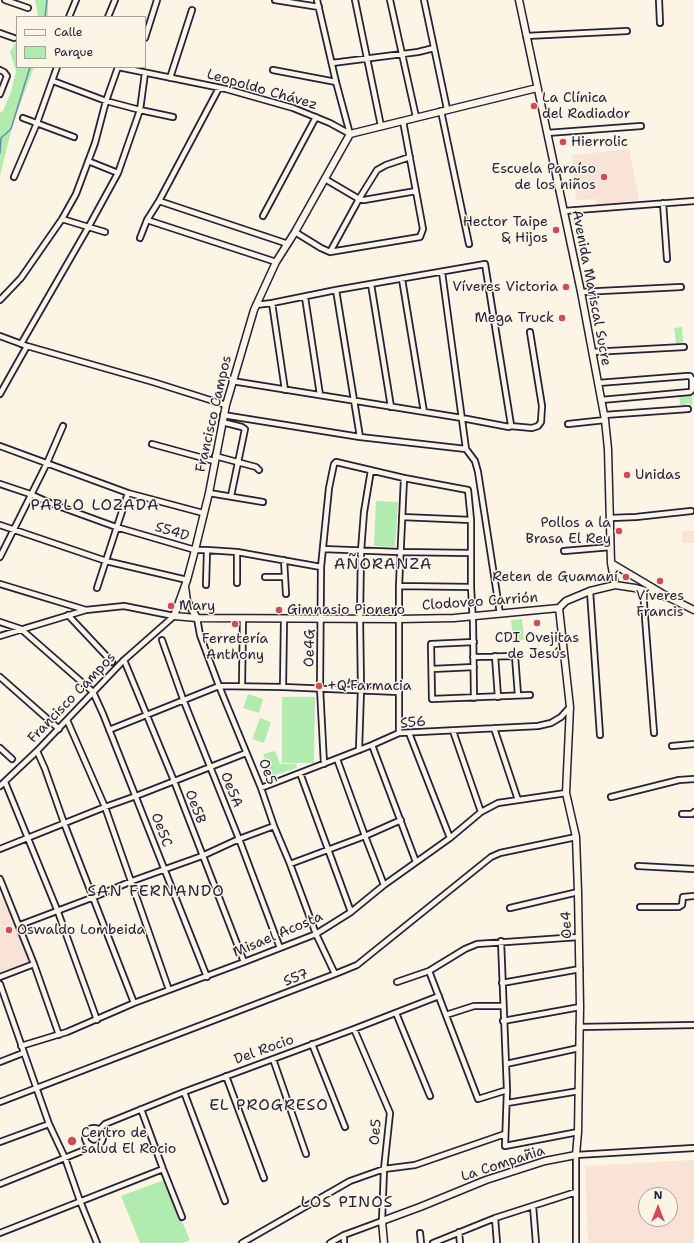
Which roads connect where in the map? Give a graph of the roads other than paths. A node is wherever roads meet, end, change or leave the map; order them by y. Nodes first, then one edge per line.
1 (5, 0) edge
2 (76, 0) edge
3 (115, 0) edge
4 (157, 0) edge
5 (275, 0) edge
6 (317, 0) edge
7 (355, 0) edge
8 (390, 0) edge
9 (424, 0) edge
10 (519, 0) edge
11 (659, 0) edge
12 (319, 7) junction
13 (28, 8) dead end
14 (192, 10) dead end
15 (69, 16) edge
16 (108, 16) edge
17 (660, 23) dead end
18 (626, 31) dead end
19 (0, 33) edge
20 (146, 35) edge
21 (526, 36) junction
22 (14, 38) dead end
23 (434, 48) junction
24 (402, 54) junction
25 (367, 59) junction
26 (332, 63) junction
27 (58, 68) edge
28 (118, 68) edge
29 (135, 69) edge
30 (0, 70) edge
31 (273, 70) dead end
32 (145, 72) junction
33 (170, 78) junction
34 (53, 80) junction
35 (336, 82) junction
36 (219, 88) junction
37 (537, 88) junction
38 (0, 94) edge
39 (106, 102) junction
40 (447, 109) junction
41 (140, 110) junction
42 (440, 111) junction
43 (173, 116) dead end
44 (316, 117) junction
45 (416, 117) junction
46 (23, 118) dead end
47 (402, 120) junction
48 (37, 123) junction
49 (381, 126) junction
50 (641, 126) dead end
51 (547, 133) junction
52 (350, 134) junction
53 (74, 136) dead end
54 (410, 158) junction
55 (88, 161) junction
56 (118, 172) junction
57 (14, 177) dead end
58 (325, 179) junction
59 (416, 191) junction
60 (359, 199) junction
61 (158, 201) junction
62 (694, 201) edge
63 (663, 203) junction
64 (564, 211) junction
65 (263, 216) dead end
66 (62, 219) junction
67 (147, 220) junction
68 (89, 226) junction
69 (105, 232) dead end
70 (295, 232) junction
71 (140, 238) dead end
72 (288, 244) junction
73 (468, 244) dead end
74 (330, 252) junction
75 (667, 259) dead end
76 (276, 262) junction
77 (442, 272) junction
78 (402, 279) junction
79 (371, 284) junction
80 (682, 287) dead end
81 (336, 290) junction
82 (581, 292) junction
83 (305, 297) junction
84 (0, 300) edge
85 (272, 303) junction
86 (256, 305) junction
87 (530, 332) dead end
88 (0, 336) edge
89 (21, 344) junction
90 (27, 346) junction
91 (684, 347) dead end
92 (592, 352) junction
93 (232, 381) junction
94 (598, 383) junction
95 (285, 390) junction
96 (0, 394) edge
97 (320, 395) junction
98 (601, 400) junction
99 (354, 401) junction
100 (226, 405) junction
101 (391, 407) junction
102 (688, 409) dead end
103 (424, 412) junction
104 (604, 417) junction
105 (223, 418) junction
106 (462, 418) junction
107 (568, 424) dead end
108 (511, 425) junction
109 (63, 426) dead end
110 (360, 437) junction
111 (152, 444) dead end
112 (0, 446) edge
113 (466, 449) junction
114 (215, 458) junction
115 (47, 463) junction
116 (238, 463) junction
117 (259, 470) dead end
118 (371, 470) junction
119 (404, 478) junction
120 (0, 484) edge
121 (128, 493) junction
122 (209, 493) junction
123 (30, 494) junction
124 (231, 496) junction
125 (263, 502) dead end
126 (691, 511) dead end
127 (203, 513) junction
128 (402, 517) junction
129 (610, 518) junction
130 (471, 520) junction
131 (0, 525) edge
132 (116, 527) junction
133 (14, 529) junction
134 (611, 547) junction
135 (323, 549) junction
136 (195, 550) junction
137 (207, 550) junction
138 (361, 551) junction
139 (564, 551) dead end
140 (237, 552) junction
141 (399, 552) junction
142 (471, 553) junction
143 (0, 557) edge
144 (284, 560) junction
145 (106, 561) junction
146 (611, 563) junction
147 (321, 567) junction
148 (265, 577) dead end
149 (285, 577) junction
150 (638, 578) junction
151 (186, 582) junction
152 (237, 583) dead end
153 (0, 584) edge
154 (615, 584) junction
155 (206, 585) dead end
156 (399, 586) junction
157 (471, 586) junction
158 (97, 588) dead end
159 (635, 588) junction
160 (590, 590) junction
161 (643, 591) junction
162 (286, 594) dead end
163 (670, 598) junction
164 (559, 608) junction
165 (86, 610) junction
166 (694, 610) edge
167 (500, 614) junction
168 (68, 615) junction
169 (174, 616) junction
170 (472, 616) junction
171 (197, 618) junction
172 (243, 618) junction
173 (360, 618) junction
174 (284, 619) junction
175 (321, 619) junction
176 (399, 619) junction
177 (0, 622) edge
178 (21, 629) junction
179 (0, 636) edge
180 (162, 640) dead end
181 (474, 642) junction
182 (495, 656) junction
183 (473, 657) junction
184 (124, 660) junction
185 (112, 662) dead end
186 (474, 667) junction
187 (432, 669) junction
188 (0, 677) edge
189 (219, 686) junction
190 (242, 686) junction
191 (283, 687) junction
192 (320, 688) junction
193 (361, 689) junction
194 (93, 692) junction
195 (399, 692) junction
196 (518, 695) junction
197 (530, 695) dead end
198 (498, 697) junction
199 (474, 698) junction
200 (183, 700) junction
201 (570, 707) junction
202 (146, 715) junction
203 (67, 720) junction
204 (494, 728) junction
205 (59, 729) junction
206 (109, 730) junction
207 (453, 731) junction
208 (399, 733) junction
209 (409, 733) junction
210 (654, 733) dead end
211 (600, 735) dead end
212 (694, 744) edge
213 (372, 745) junction
214 (672, 746) dead end
215 (0, 748) edge
216 (359, 750) junction
217 (37, 751) junction
218 (246, 753) junction
219 (12, 759) dead end
220 (337, 759) junction
221 (324, 764) junction
222 (210, 767) junction
223 (300, 773) junction
224 (694, 779) edge
225 (174, 781) junction
226 (5, 782) junction
227 (0, 786) edge
228 (261, 788) junction
229 (566, 793) junction
230 (136, 796) junction
231 (611, 797) dead end
232 (518, 800) junction
233 (105, 807) junction
234 (481, 812) junction
235 (694, 812) edge
236 (682, 814) dead end
237 (401, 820) junction
238 (64, 823) junction
239 (274, 826) junction
240 (365, 836) junction
241 (576, 837) junction
242 (27, 838) junction
243 (450, 838) junction
244 (239, 839) junction
245 (0, 849) edge
246 (329, 850) junction
247 (202, 856) junction
248 (416, 862) junction
249 (290, 864) junction
250 (638, 866) dead end
251 (694, 869) edge
252 (164, 870) junction
253 (0, 879) edge
254 (132, 881) junction
255 (384, 885) junction
256 (2, 892) edge
257 (578, 892) junction
258 (694, 896) edge
259 (94, 897) junction
260 (640, 907) dead end
261 (510, 908) dead end
262 (58, 912) junction
263 (351, 912) junction
264 (20, 925) junction
265 (316, 934) junction
266 (579, 937) junction
267 (500, 941) junction
268 (280, 948) junction
269 (244, 962) junction
270 (34, 964) junction
271 (580, 969) junction
272 (429, 971) junction
273 (336, 974) junction
274 (0, 977) edge
275 (206, 977) junction
276 (397, 982) dead end
277 (502, 983) junction
278 (0, 984) edge
279 (169, 990) junction
280 (439, 996) junction
281 (134, 1003) junction
282 (503, 1006) junction
283 (580, 1007) junction
284 (396, 1013) junction
285 (446, 1015) junction
286 (97, 1020) junction
287 (503, 1021) junction
288 (694, 1025) edge
289 (579, 1027) junction
290 (354, 1029) junction
291 (58, 1035) junction
292 (312, 1044) junction
293 (21, 1046) junction
294 (580, 1048) junction
295 (24, 1053) junction
296 (273, 1059) junction
297 (0, 1062) edge
298 (506, 1064) junction
299 (226, 1076) junction
300 (37, 1088) junction
301 (507, 1090) junction
302 (578, 1091) junction
303 (184, 1092) junction
304 (430, 1096) dead end
305 (0, 1102) edge
306 (507, 1103) junction
307 (141, 1109) junction
308 (49, 1124) junction
309 (345, 1127) dead end
310 (99, 1130) junction
311 (578, 1132) junction
312 (505, 1134) junction
313 (0, 1142) edge
314 (88, 1144) junction
315 (694, 1148) edge
316 (306, 1154) dead end
317 (576, 1156) junction
318 (65, 1158) junction
319 (163, 1168) junction
320 (384, 1169) junction
321 (264, 1178) dead end
322 (0, 1184) edge
323 (576, 1192) junction
324 (80, 1201) junction
325 (225, 1201) dead end
326 (533, 1206) junction
327 (182, 1217) dead end
328 (495, 1218) junction
329 (382, 1220) junction
330 (459, 1232) junction
331 (0, 1233) edge
332 (420, 1233) dead end
333 (344, 1235) junction
334 (97, 1243) edge
335 (242, 1243) edge
336 (330, 1243) edge
337 (344, 1243) edge
338 (384, 1243) edge
339 (421, 1243) edge
340 (433, 1243) edge
341 (460, 1243) edge
342 (497, 1243) edge
343 (536, 1243) edge
344 (576, 1243) edge

1 - 13 street
2 - 15 street
3 - 16 street
4 - 20 street
5 - 12 street
6 - 12 street
7 - 25 street
8 - 24 street
9 - 23 street
10 - 21 street, Avenida Mariscal Sucre
11 - 17 street
12 - 26 street
14 - 33 street
18 - 21 street
19 - 22 street
21 - 37 street, Avenida Mariscal Sucre
23 - 24 street
23 - 40 street
24 - 25 street
24 - 45 street
25 - 26 street
25 - 49 street
26 - 35 street
27 - 34 street
28 - 39 street
29 - 32 street, Leopoldo Chávez
30 - 38 street
31 - 35 street
32 - 33 street, Leopoldo Chávez
32 - 41 street
33 - 36 street, Leopoldo Chávez
34 - 39 street
34 - 48 street
35 - 52 street
36 - 44 street, Leopoldo Chávez
36 - 61 street
37 - 40 street
37 - 51 street, Avenida Mariscal Sucre
39 - 41 street
39 - 55 street
40 - 42 street
41 - 43 street
41 - 56 street
42 - 45 street
42 - 73 street
44 - 52 street, Leopoldo Chávez
44 - 65 street
45 - 47 street
46 - 48 street
47 - 49 street
47 - 54 street
48 - 53 street
48 - 57 street
49 - 52 street
50 - 51 street
51 - 64 street, Avenida Mariscal Sucre
52 - 58 street, Francisco Campos
54 - 59 street
54 - 60 street
55 - 56 street
55 - 66 street
56 - 68 street
58 - 60 street
58 - 70 street, Francisco Campos
59 - 60 street
59 - 74 street
60 - 74 street
61 - 67 street
61 - 72 street
62 - 63 street
63 - 64 street
63 - 75 street
64 - 82 street, Avenida Mariscal Sucre
66 - 68 street
66 - 84 street
67 - 71 street
67 - 76 street
68 - 69 street
68 - 89 street
70 - 72 street, Francisco Campos
70 - 74 street
72 - 76 street, Francisco Campos
76 - 86 street, Francisco Campos
77 - 78 street
77 - 106 street
77 - 108 street
78 - 79 street
78 - 103 street
79 - 81 street
79 - 101 street
80 - 82 street
81 - 83 street
81 - 99 street
82 - 92 street, Avenida Mariscal Sucre
83 - 85 street
83 - 97 street
85 - 86 street
85 - 95 street
86 - 93 street, Francisco Campos
87 - 108 street
88 - 89 street
89 - 90 street
90 - 96 street
90 - 100 street
91 - 92 street
92 - 94 street, Avenida Mariscal Sucre
93 - 95 street
93 - 100 street, Francisco Campos
94 - 98 street, Avenida Mariscal Sucre
94 - 98 street
95 - 97 street
97 - 99 street
98 - 104 street, Avenida Mariscal Sucre
99 - 101 street
99 - 110 street
100 - 105 street, Francisco Campos
101 - 103 street
102 - 104 street
103 - 106 street
104 - 107 street
104 - 129 street, Avenida Mariscal Sucre
105 - 110 street
105 - 114 street, Francisco Campos
105 - 116 street
106 - 108 street
106 - 113 street
109 - 115 street
110 - 113 street
111 - 114 street
112 - 115 street
113 - 167 street
114 - 116 street
114 - 122 street, Francisco Campos
115 - 121 street
115 - 123 street
116 - 117 street
116 - 124 street
118 - 119 street
118 - 135 street, Oe4G
118 - 138 street
119 - 128 street
119 - 130 street
120 - 123 street, S54D
121 - 127 street
121 - 132 street
122 - 124 street
122 - 127 street, Francisco Campos
123 - 132 street, S54D
123 - 133 street
124 - 125 street
126 - 129 street
127 - 136 street, Francisco Campos
128 - 130 street
128 - 141 street
129 - 134 street, Avenida Mariscal Sucre
130 - 142 street
131 - 133 street
132 - 136 street, S54D
132 - 145 street
133 - 143 street
133 - 145 street
134 - 139 street
134 - 146 street, Avenida Mariscal Sucre
135 - 138 street
135 - 147 street, Oe4G
136 - 137 street, S54D
136 - 151 street, Francisco Campos
137 - 140 street, S54D
137 - 155 street
138 - 141 street
138 - 173 street
140 - 144 street, S54D
140 - 152 street
141 - 142 street
141 - 156 street
142 - 157 street
144 - 147 street, S54D
144 - 149 street
145 - 151 street
145 - 158 street
146 - 150 street
146 - 154 street, Avenida Mariscal Sucre
147 - 175 street, Oe4G
148 - 149 street
149 - 162 street
150 - 159 street
150 - 163 street
151 - 169 street, Francisco Campos
151 - 171 street
153 - 165 street
154 - 159 street
154 - 160 street, Clodoveo Carrión
156 - 157 street
156 - 176 street
157 - 170 street
159 - 161 street
160 - 164 street, Clodoveo Carrión
160 - 211 street
161 - 163 street
161 - 210 street
163 - 166 street
164 - 167 street, Clodoveo Carrión
164 - 201 street, Oe4
165 - 168 street
165 - 169 street
167 - 170 street, Clodoveo Carrión
168 - 178 street
168 - 185 street
169 - 171 street, Clodoveo Carrión
169 - 184 street, Francisco Campos
170 - 176 street, Clodoveo Carrión
170 - 181 street
171 - 172 street, Clodoveo Carrión
171 - 189 street, Oe5
172 - 174 street, Clodoveo Carrión
172 - 190 street
173 - 175 street, Clodoveo Carrión
173 - 176 street, Clodoveo Carrión
173 - 193 street
174 - 175 street, Clodoveo Carrión
174 - 191 street
175 - 192 street, Oe4G
176 - 195 street
177 - 178 street
178 - 179 street
178 - 194 street
180 - 200 street, Oe5A
181 - 183 street
181 - 187 street
182 - 183 street
182 - 196 street
182 - 198 street
183 - 186 street
184 - 194 street, Francisco Campos
184 - 202 street, Oe5B
186 - 187 street
186 - 199 street
187 - 199 street
188 - 205 street
189 - 190 street
189 - 200 street
189 - 218 street, Oe5
190 - 191 street
191 - 192 street
192 - 193 street
192 - 221 street, Oe4G
193 - 195 street
193 - 216 street
194 - 203 street, Francisco Campos
194 - 206 street, Oe5C
195 - 208 street
196 - 197 street
196 - 198 street
198 - 199 street
200 - 202 street
200 - 222 street, Oe5A
201 - 204 street, S56
201 - 229 street, Oe4
202 - 206 street
202 - 225 street, Oe5B
203 - 205 street, Francisco Campos
203 - 233 street
204 - 207 street, S56
204 - 232 street
205 - 217 street, Francisco Campos
206 - 230 street, Oe5C
207 - 209 street, S56
207 - 234 street
208 - 209 street, S56
208 - 213 street, S56
209 - 243 street
212 - 214 street
213 - 216 street, S56
213 - 237 street
215 - 219 street
216 - 220 street, S56
217 - 226 street, Francisco Campos
217 - 238 street
218 - 222 street
218 - 228 street, Oe5
220 - 221 street, S56
220 - 240 street
221 - 223 street, S56
222 - 225 street
222 - 244 street, Oe5A
223 - 228 street, S56
223 - 246 street
224 - 231 street
225 - 230 street
225 - 247 street, Oe5B
226 - 227 street, Francisco Campos
226 - 242 street
228 - 239 street, Oe5
229 - 232 street, Misael Acosta
229 - 241 street, Oe4
230 - 233 street
230 - 252 street, Oe5C
232 - 234 street, Misael Acosta
233 - 238 street
233 - 254 street
234 - 243 street, Misael Acosta
235 - 236 street
237 - 240 street
237 - 248 street
238 - 242 street
238 - 259 street
239 - 244 street
239 - 249 street, Oe5
240 - 246 street
240 - 255 street
241 - 257 street, Oe4
241 - 273 street, S57
242 - 245 street
242 - 262 street
243 - 248 street, Misael Acosta
244 - 247 street
244 - 268 street, Oe5A
246 - 249 street
246 - 263 street
247 - 252 street
247 - 269 street, Oe5B
248 - 255 street, Misael Acosta
249 - 265 street, Oe5
250 - 251 street
252 - 254 street
252 - 275 street, Oe5C
253 - 256 street
254 - 259 street
254 - 279 street
255 - 263 street, Misael Acosta
256 - 264 street
257 - 261 street
257 - 266 street, Oe4
258 - 260 street
259 - 262 street
259 - 281 street
262 - 264 street
262 - 286 street
263 - 265 street, Misael Acosta
264 - 270 street
265 - 268 street, Misael Acosta
265 - 273 street, Oe5
266 - 267 street
266 - 271 street, Oe4
267 - 272 street
267 - 277 street
268 - 269 street, Misael Acosta
269 - 275 street, Misael Acosta
270 - 274 street
270 - 291 street
271 - 277 street
271 - 283 street, Oe4
272 - 276 street
272 - 280 street
273 - 300 street, S57
275 - 279 street, Misael Acosta
277 - 282 street
278 - 293 street
279 - 281 street, Misael Acosta
280 - 284 street, Del Rocio
280 - 285 street
281 - 286 street, Misael Acosta
282 - 285 street
282 - 287 street
283 - 287 street
283 - 289 street, Oe4
284 - 290 street, Del Rocio
284 - 304 street
285 - 301 street
286 - 291 street, Misael Acosta
287 - 298 street
288 - 289 street
289 - 294 street, Oe4
290 - 292 street, Del Rocio
290 - 320 street, Oe5
291 - 293 street, Misael Acosta
292 - 296 street, Del Rocio
292 - 309 street
293 - 295 street
294 - 298 street
294 - 302 street, Oe4
295 - 297 street
295 - 300 street
296 - 299 street, Del Rocio
296 - 316 street
298 - 301 street
299 - 303 street, Del Rocio
299 - 321 street
300 - 305 street, S57
300 - 308 street
301 - 306 street
302 - 306 street
302 - 311 street, Oe4
303 - 307 street, Del Rocio
303 - 325 street
306 - 312 street
307 - 310 street, Del Rocio
307 - 319 street
308 - 313 street
308 - 318 street
310 - 314 street
310 - 314 street
311 - 312 street
311 - 317 street, Oe4
312 - 320 street
314 - 318 street
315 - 317 street, La Compañia
317 - 323 street, Oe4
317 - 329 street, La Compañia
318 - 322 street
318 - 324 street
319 - 324 street
319 - 327 street
320 - 329 street, Oe5
320 - 335 street
323 - 326 street
323 - 344 street, Oe4
324 - 331 street
324 - 334 street
326 - 328 street
326 - 343 street
328 - 330 street
328 - 342 street
329 - 333 street, La Compañia
329 - 338 street, Oe5
330 - 340 street
330 - 341 street
332 - 339 street
333 - 336 street, La Compañia
333 - 337 street

